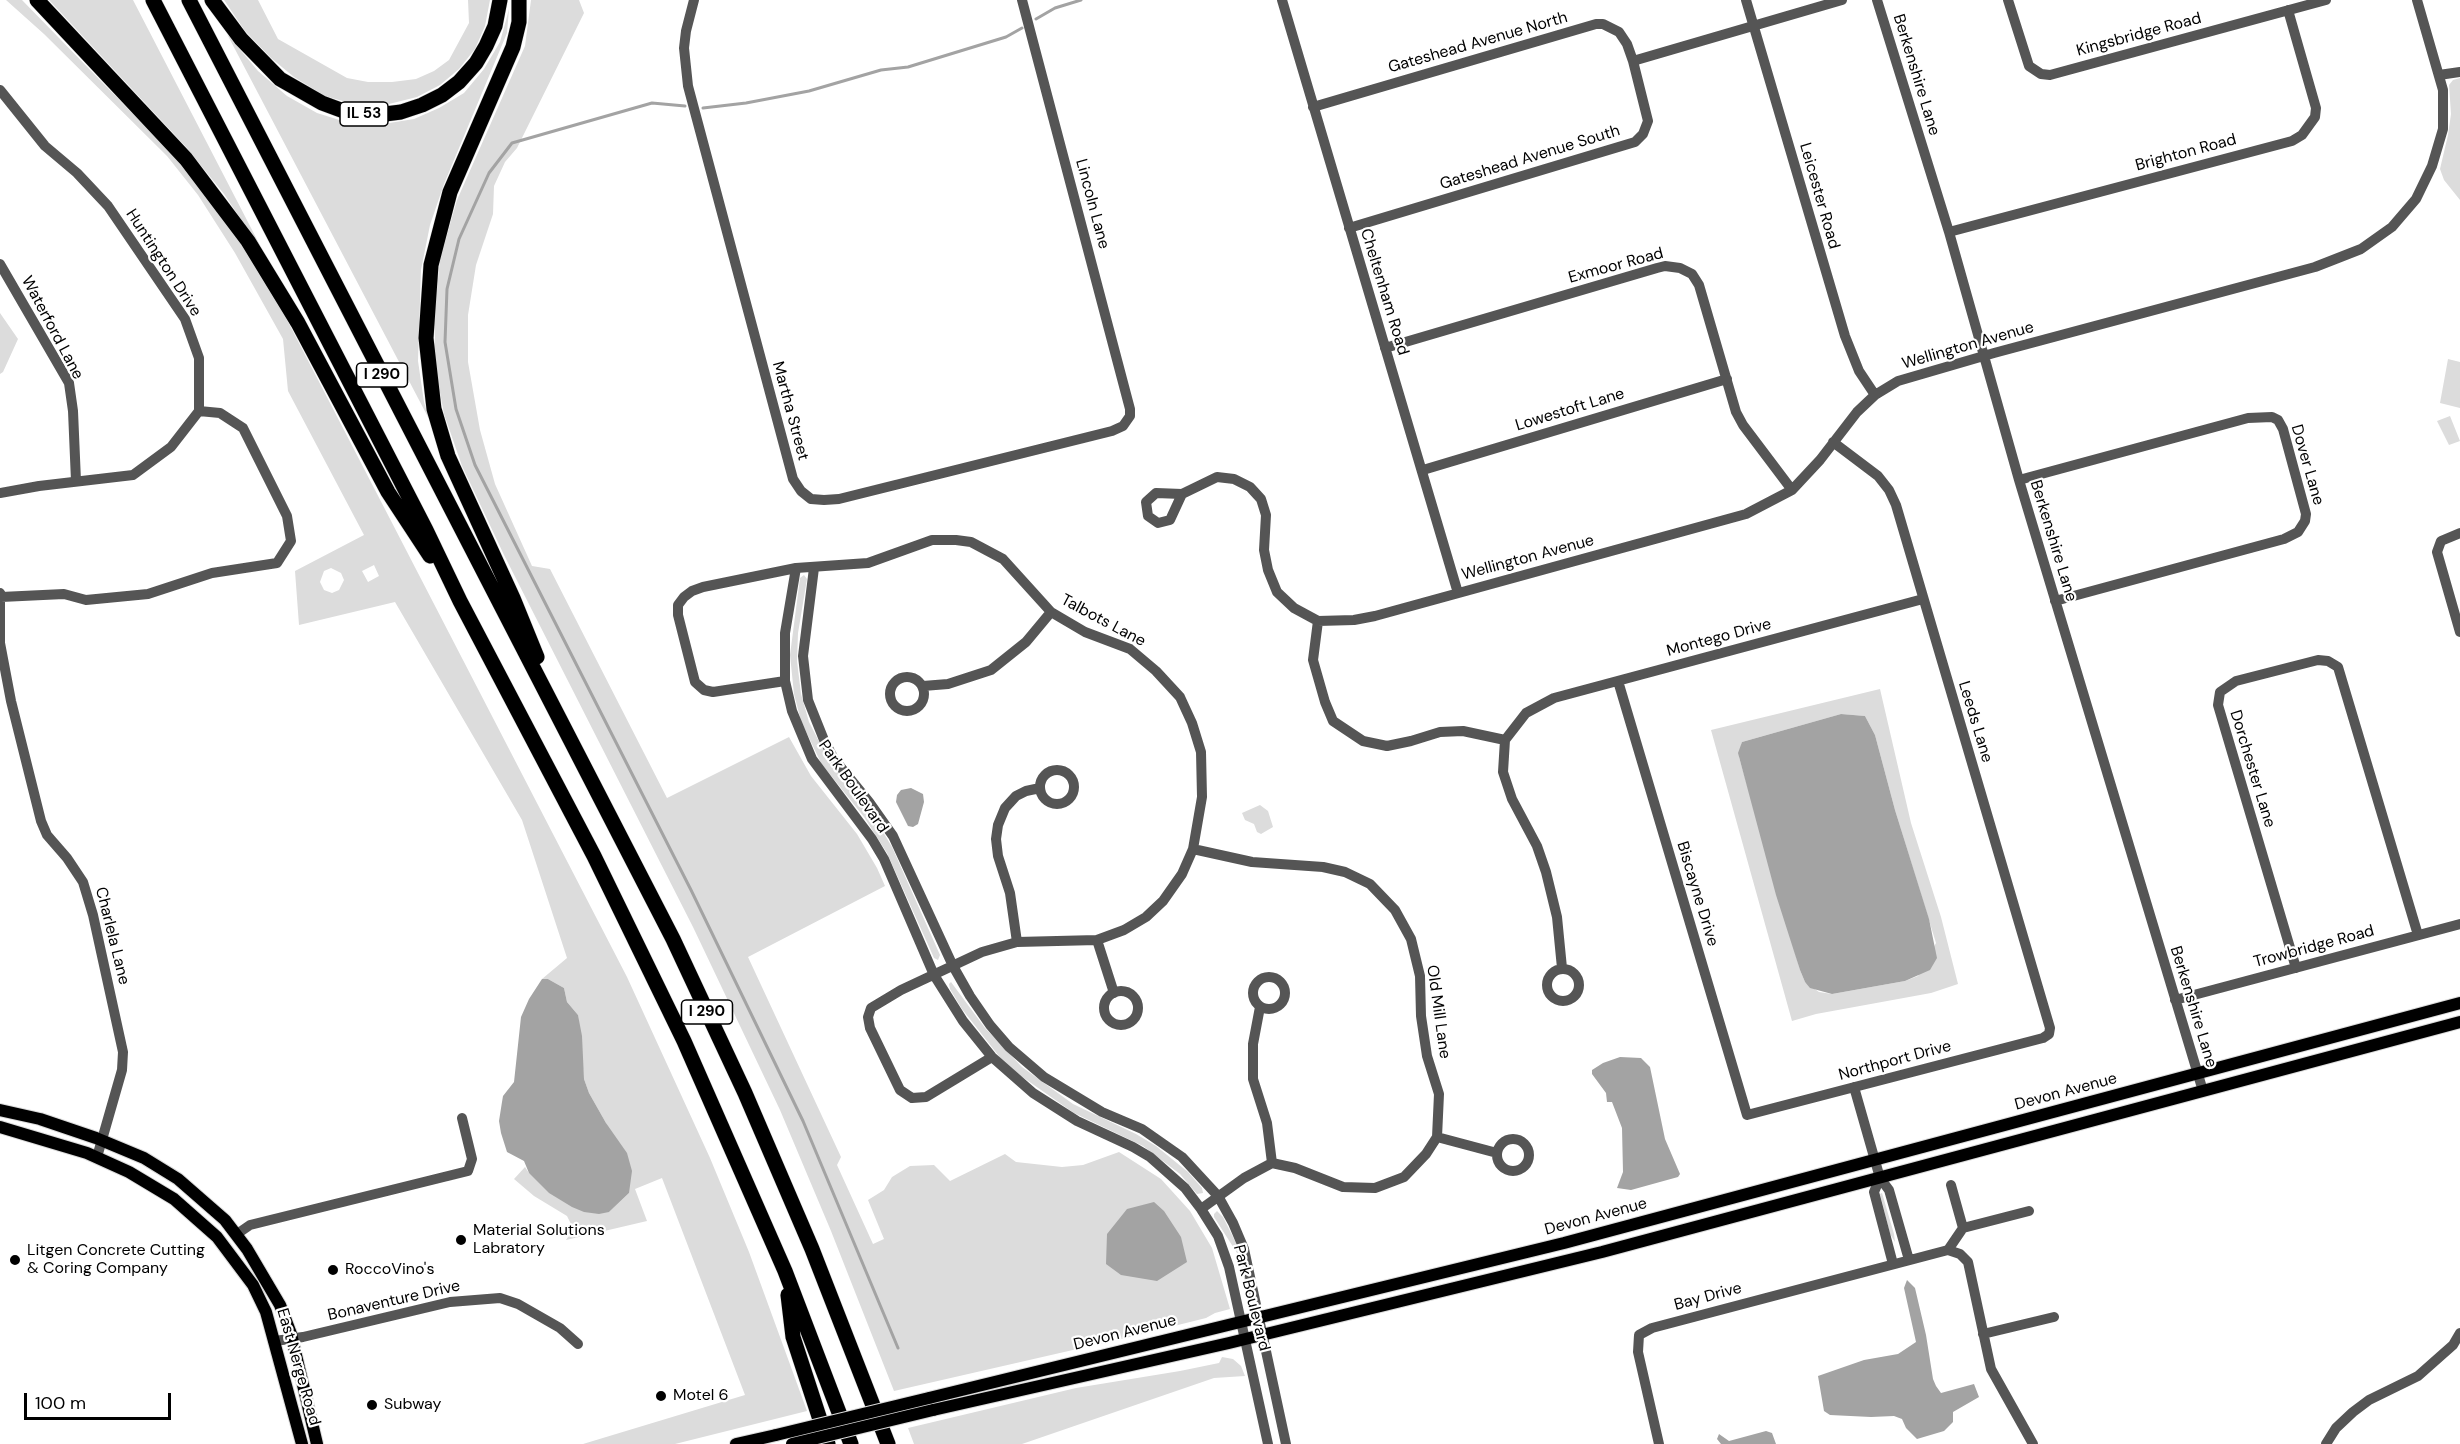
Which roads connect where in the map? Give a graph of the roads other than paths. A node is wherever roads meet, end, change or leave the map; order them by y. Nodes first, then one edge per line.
1 (37, 0) edge
2 (153, 0) edge
3 (189, 0) edge
4 (212, 0) edge
5 (500, 0) edge
6 (519, 0) edge
7 (694, 0) edge
8 (1022, 0) edge
9 (1282, 0) edge
10 (1746, 0) edge
11 (1842, 0) edge
12 (1877, 0) edge
13 (2008, 0) edge
14 (2326, 0) edge
15 (2417, 0) edge
16 (2288, 10) junction
17 (1753, 24) junction
18 (1633, 61) junction
19 (2460, 72) edge
20 (2439, 75) junction
21 (0, 90) edge
22 (1313, 107) junction
23 (1349, 228) junction
24 (1948, 232) junction
25 (0, 264) edge
26 (1385, 348) junction
27 (1983, 356) junction
28 (1727, 379) junction
29 (1875, 395) junction
30 (199, 411) junction
31 (1130, 416) joint
32 (1833, 441) junction
33 (1422, 470) junction
34 (2019, 480) junction
35 (76, 481) junction
36 (1792, 489) junction
37 (0, 493) edge
38 (1182, 494) dead end
39 (2460, 533) edge
40 (796, 568) junction
41 (814, 568) junction
42 (1458, 593) junction
43 (0, 595) edge
44 (1923, 599) junction
45 (460, 601) junction
46 (2055, 601) junction
47 (1051, 612) junction
48 (1318, 621) junction
49 (2460, 632) edge
50 (785, 681) junction
51 (1618, 681) junction
52 (922, 686) dead end
53 (1505, 740) junction
54 (574, 749) junction
55 (1040, 788) dead end
56 (1193, 849) junction
57 (2460, 924) edge
58 (2418, 935) junction
59 (1097, 940) junction
60 (1017, 942) junction
61 (953, 966) junction
62 (1562, 968) dead end
63 (2296, 968) junction
64 (934, 975) junction
65 (1114, 993) dead end
66 (2175, 1000) junction
67 (2460, 1003) edge
68 (1260, 1007) dead end
69 (2460, 1022) edge
70 (2049, 1034) joint
71 (992, 1057) junction
72 (2198, 1074) junction
73 (1854, 1087) junction
74 (2203, 1091) junction
75 (0, 1110) edge
76 (1747, 1115) joint
77 (462, 1118) dead end
78 (0, 1127) edge
79 (1437, 1137) junction
80 (102, 1141) junction
81 (1497, 1153) dead end
82 (97, 1157) junction
83 (1875, 1160) junction
84 (1272, 1163) junction
85 (1880, 1178) junction
86 (1951, 1185) dead end
87 (1218, 1196) junction
88 (1202, 1209) junction
89 (2029, 1211) dead end
90 (1962, 1228) junction
91 (237, 1234) junction
92 (1948, 1250) junction
93 (1909, 1260) junction
94 (1893, 1264) junction
95 (785, 1271) junction
96 (1260, 1316) junction
97 (2054, 1317) dead end
98 (1242, 1321) junction
99 (2460, 1333) edge
100 (1264, 1334) junction
101 (1983, 1334) junction
102 (291, 1338) junction
103 (1246, 1338) junction
104 (275, 1341) junction
105 (578, 1344) dead end
106 (931, 1404) junction
107 (302, 1444) edge
108 (317, 1444) edge
109 (736, 1444) edge
110 (792, 1444) edge
111 (828, 1444) edge
112 (851, 1444) edge
113 (888, 1444) edge
114 (1268, 1444) edge
115 (1286, 1444) edge
116 (1659, 1444) edge
117 (2033, 1444) edge
118 (2326, 1444) edge

1 - 45 highway
2 - 45 highway, I 290
3 - 54 highway, I 290
4 - 5 highway, IL 53
6 - 54 highway
7 - 31 street, Martha Street
8 - 31 street, Lincoln Lane
9 - 22 street, Cheltenham Road
10 - 17 street, Leicester Road
11 - 17 street
12 - 24 street, Berkenshire Lane
13 - 16 street, Kingsbridge Road
14 - 16 street, Kingsbridge Road
15 - 20 street, Wellington Avenue
16 - 24 street, Brighton Road
17 - 18 street
17 - 29 street, Leicester Road
18 - 22 street, Gateshead Avenue North
18 - 23 street, Gateshead Avenue South
19 - 20 street
20 - 27 street, Wellington Avenue
21 - 30 street, Huntington Drive
22 - 23 street, Cheltenham Road
23 - 26 street, Cheltenham Road
24 - 27 street, Berkenshire Lane
25 - 35 street, Waterford Lane
26 - 28 street, Exmoor Road
26 - 33 street, Cheltenham Road
27 - 29 street, Wellington Avenue
27 - 34 street, Berkenshire Lane
28 - 33 street, Lowestoft Lane
28 - 36 street, Exmoor Road
29 - 32 street, Wellington Avenue
30 - 35 street
30 - 43 street
32 - 36 street, Wellington Avenue
32 - 44 street, Leeds Lane
33 - 42 street, Cheltenham Road
34 - 46 street, Berkenshire Lane
34 - 46 street, Dover Lane
35 - 37 street
36 - 42 street, Wellington Avenue
38 - 48 street
39 - 49 street
40 - 41 street
40 - 50 street, Park Boulevard
40 - 50 street
41 - 47 street, Talbots Lane
41 - 61 street, Park Boulevard
42 - 48 street, Wellington Avenue
43 - 80 street, Charlela Lane
44 - 51 street, Montego Drive
44 - 70 street, Leeds Lane
45 - 95 highway, I 290
46 - 66 street, Berkenshire Lane
47 - 52 street
47 - 56 street, Talbots Lane
48 - 53 street
50 - 64 street, Park Boulevard
51 - 53 street, Montego Drive
51 - 76 street, Biscayne Drive
53 - 62 street
54 - 113 highway, I 290
55 - 60 street
56 - 59 street, Talbots Lane
56 - 79 street, Old Mill Lane
57 - 58 street, Trowbridge Road
58 - 63 street, Trowbridge Road
58 - 63 street, Dorchester Lane
59 - 60 street, Talbots Lane
59 - 65 street
60 - 61 street, Talbots Lane
61 - 64 street, Talbots Lane
61 - 87 street, Park Boulevard
63 - 66 street, Trowbridge Road
64 - 71 street, Park Boulevard
64 - 71 street, Talbots Lane
66 - 72 street, Berkenshire Lane
67 - 72 main road, Devon Avenue
68 - 84 street
69 - 74 main road, Devon Avenue
70 - 73 street, Northport Drive
71 - 88 street, Park Boulevard
72 - 74 street, Berkenshire Lane
72 - 83 main road, Devon Avenue
73 - 76 street, Northport Drive
73 - 83 street
74 - 85 main road, Devon Avenue
75 - 80 main road, East Nerge Road
77 - 91 street
78 - 82 main road, East Nerge Road
79 - 81 street
79 - 84 street
80 - 82 street, Charlela Lane
80 - 91 main road, East Nerge Road
82 - 104 main road, East Nerge Road
83 - 85 street
83 - 96 main road, Devon Avenue
84 - 87 street
85 - 93 street
85 - 94 street
85 - 100 main road, Devon Avenue
86 - 90 street
87 - 88 street
87 - 96 street, Park Boulevard
88 - 98 street, Park Boulevard
89 - 90 street
90 - 92 street
91 - 102 main road, East Nerge Road
92 - 93 street, Bay Drive
92 - 101 street
93 - 94 street, Bay Drive
94 - 116 street, Bay Drive
95 - 111 highway
95 - 112 highway, I 290
96 - 98 main road, Devon Avenue
96 - 100 street, Park Boulevard
97 - 101 street
98 - 103 street, Park Boulevard
98 - 106 main road, Devon Avenue
99 - 118 street
100 - 103 main road, Devon Avenue
100 - 115 street, Park Boulevard
101 - 117 street
102 - 104 street, Bonaventure Drive
102 - 105 street, Bonaventure Drive
102 - 108 main road, East Nerge Road
103 - 106 main road, Devon Avenue
103 - 114 street, Park Boulevard
104 - 107 main road, East Nerge Road
106 - 109 main road, Devon Avenue, bridge
106 - 110 main road, Devon Avenue, bridge

